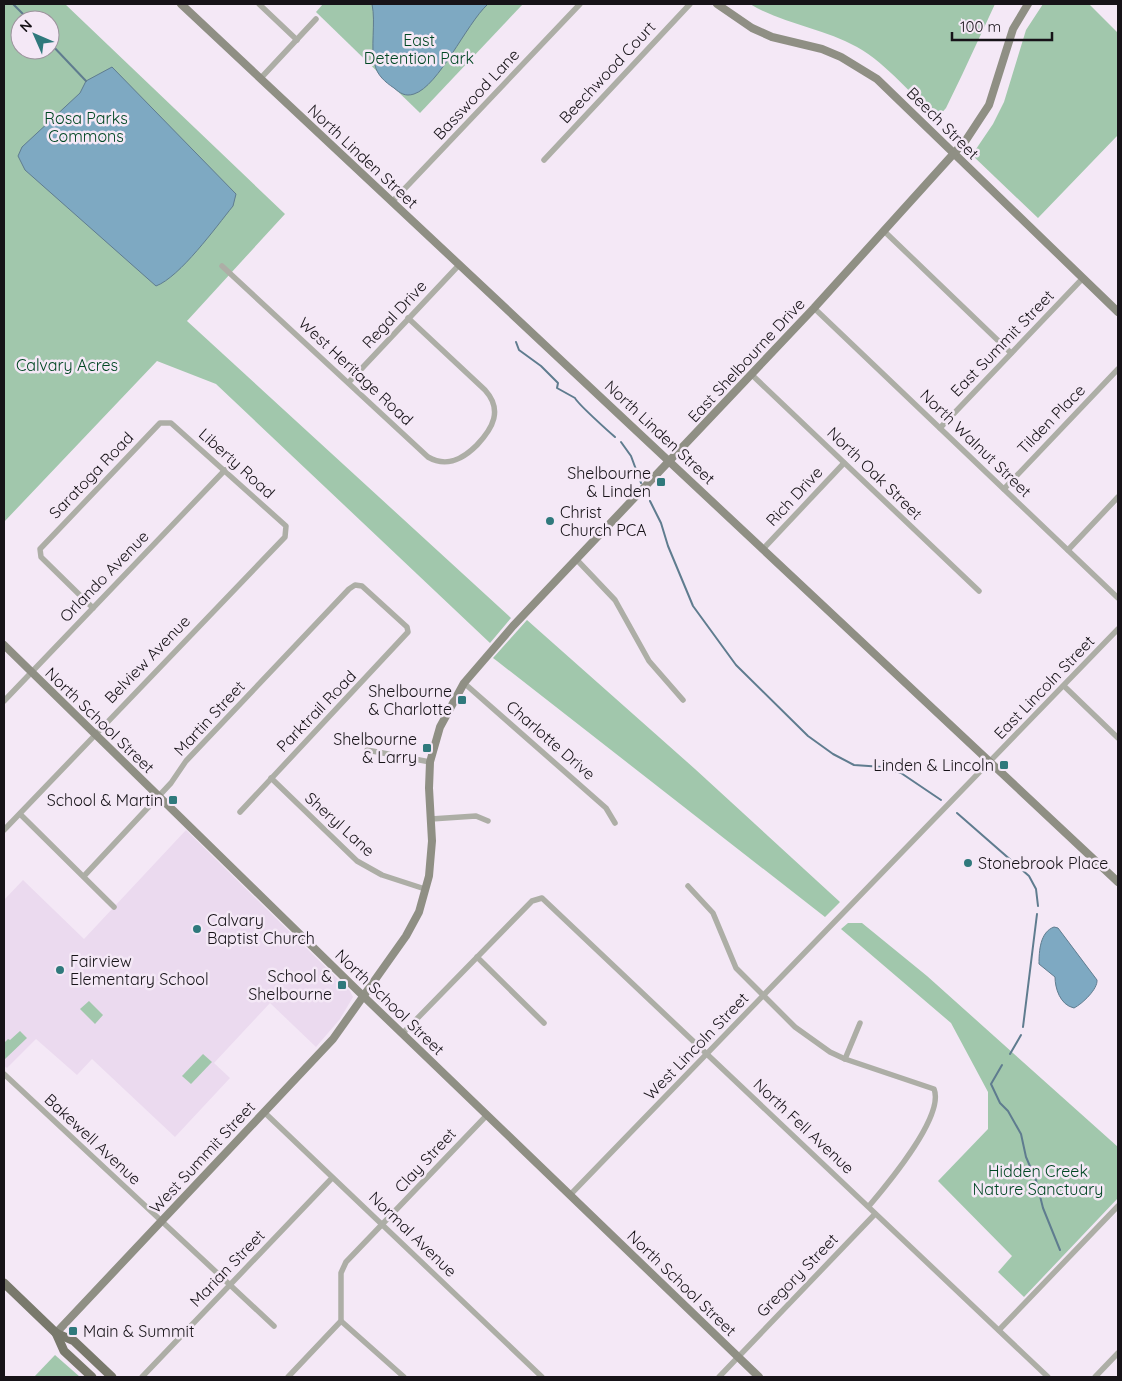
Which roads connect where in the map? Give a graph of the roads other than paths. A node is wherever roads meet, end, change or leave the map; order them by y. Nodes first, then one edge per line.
1 (181, 4) edge
2 (259, 4) edge
3 (580, 4) edge
4 (690, 4) edge
5 (717, 4) edge
6 (1028, 4) edge
7 (316, 19) dead end
8 (297, 40) junction
9 (260, 78) junction
10 (955, 153) junction
11 (544, 160) dead end
12 (392, 202) junction
13 (884, 231) junction
14 (459, 265) junction
15 (222, 266) dead end
16 (1083, 278) junction
17 (814, 308) junction
18 (1118, 312) edge
19 (408, 318) junction
20 (1011, 353) junction
21 (1118, 369) edge
22 (751, 374) junction
23 (349, 382) junction
24 (166, 422) joint
25 (940, 428) junction
26 (670, 461) junction
27 (844, 463) junction
28 (225, 470) junction
29 (1004, 489) junction
30 (1118, 498) edge
31 (287, 529) joint
32 (764, 548) junction
33 (1068, 550) junction
34 (577, 560) junction
35 (359, 585) joint
36 (979, 591) dead end
37 (1118, 598) edge
38 (93, 608) junction
39 (1118, 629) edge
40 (4, 645) edge
41 (32, 672) junction
42 (464, 682) junction
43 (1064, 686) junction
44 (683, 700) dead end
45 (4, 701) edge
46 (95, 734) junction
47 (1118, 738) edge
48 (367, 750) dead end
49 (430, 762) junction
50 (991, 762) junction
51 (271, 778) junction
52 (158, 796) junction
53 (240, 812) dead end
54 (20, 814) junction
55 (430, 819) junction
56 (488, 821) dead end
57 (615, 823) dead end
58 (4, 830) edge
59 (84, 876) junction
60 (1118, 882) edge
61 (688, 886) dead end
62 (426, 889) junction
63 (114, 906) dead end
64 (842, 915) joint
65 (478, 957) junction
66 (363, 996) junction
67 (762, 997) junction
68 (544, 1023) dead end
69 (860, 1023) dead end
70 (403, 1033) junction
71 (708, 1053) junction
72 (845, 1059) junction
73 (4, 1074) edge
74 (264, 1112) junction
75 (487, 1114) junction
76 (332, 1178) junction
77 (570, 1196) junction
78 (868, 1206) junction
79 (1118, 1206) edge
80 (875, 1214) junction
81 (161, 1221) junction
82 (383, 1224) junction
83 (4, 1283) edge
84 (230, 1286) junction
85 (341, 1321) junction
86 (274, 1326) dead end
87 (999, 1330) junction
88 (56, 1333) junction
89 (1118, 1353) edge
90 (738, 1357) junction
91 (92, 1377) edge
92 (112, 1377) edge
93 (142, 1377) edge
94 (288, 1377) edge
95 (404, 1377) edge
96 (542, 1377) edge
97 (719, 1377) edge
98 (759, 1377) edge
99 (1048, 1377) edge
100 (1095, 1377) edge

1 - 9 street, North Linden Street
2 - 8 street
3 - 12 street, Basswood Lane
4 - 11 street, Beechwood Court
5 - 10 street, Beech Street
6 - 10 street, East Shelbourne Drive
7 - 8 street
8 - 9 street
9 - 12 street, North Linden Street
10 - 13 street, East Shelbourne Drive
10 - 16 street, Beech Street
12 - 14 street, North Linden Street
13 - 17 street, East Shelbourne Drive
13 - 20 street
14 - 19 street, Regal Drive
14 - 26 street, North Linden Street
15 - 23 street, West Heritage Road
16 - 18 street, Beech Street
16 - 20 street, East Summit Street
17 - 22 street, East Shelbourne Drive
17 - 25 street, North Walnut Street
19 - 23 street, Regal Drive
19 - 23 street, West Heritage Road
20 - 25 street, East Summit Street
21 - 29 street, Tilden Place
22 - 26 street, East Shelbourne Drive
22 - 27 street, North Oak Street
24 - 28 street, Liberty Road
24 - 38 street, Saratoga Road
25 - 29 street, North Walnut Street
26 - 32 street, North Linden Street
26 - 34 street, East Shelbourne Drive
27 - 32 street, Rich Drive
27 - 36 street, North Oak Street
28 - 31 street, Liberty Road
28 - 38 street, Orlando Avenue
29 - 33 street, North Walnut Street
30 - 33 street
31 - 46 street, Belview Avenue
32 - 50 street, North Linden Street
33 - 37 street, North Walnut Street
34 - 42 street, East Shelbourne Drive
34 - 44 street
35 - 51 street, Parktrail Road
35 - 52 street, Martin Street
38 - 41 street, Orlando Avenue
39 - 43 street, East Lincoln Street
40 - 41 street, North School Street
41 - 45 street, Orlando Avenue
41 - 46 street, North School Street
42 - 49 street, East Shelbourne Drive
42 - 57 street, Charlotte Drive
43 - 47 street
43 - 50 street, East Lincoln Street
46 - 52 street, North School Street
46 - 54 street, Belview Avenue
48 - 49 street
49 - 55 street, East Shelbourne Drive
50 - 60 street, North Linden Street
50 - 64 street, East Lincoln Street
51 - 53 street, Parktrail Road
51 - 62 street, Sheryl Lane
52 - 59 street, Martin Street
52 - 66 street, North School Street
54 - 58 street, Belview Avenue
54 - 59 street
55 - 56 street
55 - 62 street, West Summit Street
59 - 63 street
61 - 67 street
62 - 66 street, West Summit Street
64 - 67 street, West Lincoln Street
65 - 68 street
65 - 70 street
65 - 71 street, North Fell Avenue
66 - 70 street, North School Street
66 - 74 street, West Summit Street
67 - 71 street, West Lincoln Street
67 - 72 street
69 - 72 street
70 - 75 street, North School Street
71 - 77 street, West Lincoln Street
71 - 78 street, North Fell Avenue
72 - 78 street
73 - 81 street, Bakewell Avenue
74 - 76 street, Normal Avenue
74 - 81 street, West Summit Street
75 - 77 street, North School Street
75 - 82 street, Clay Street
76 - 82 street, Normal Avenue
76 - 84 street, Marian Street
77 - 90 street, North School Street
78 - 80 street, North Fell Avenue
79 - 87 street
80 - 87 street, North Fell Avenue
80 - 90 street, Gregory Street
81 - 84 street, Bakewell Avenue
81 - 88 street, West Summit Street
82 - 85 street, Clay Street
82 - 96 street, Normal Avenue
83 - 88 main road
84 - 86 street, Bakewell Avenue
84 - 93 street, Marian Street
85 - 94 street
85 - 95 street
87 - 99 street, North Fell Avenue
88 - 91 main road
88 - 92 main road
89 - 100 street
90 - 97 street, Gregory Street
90 - 98 street, North School Street

